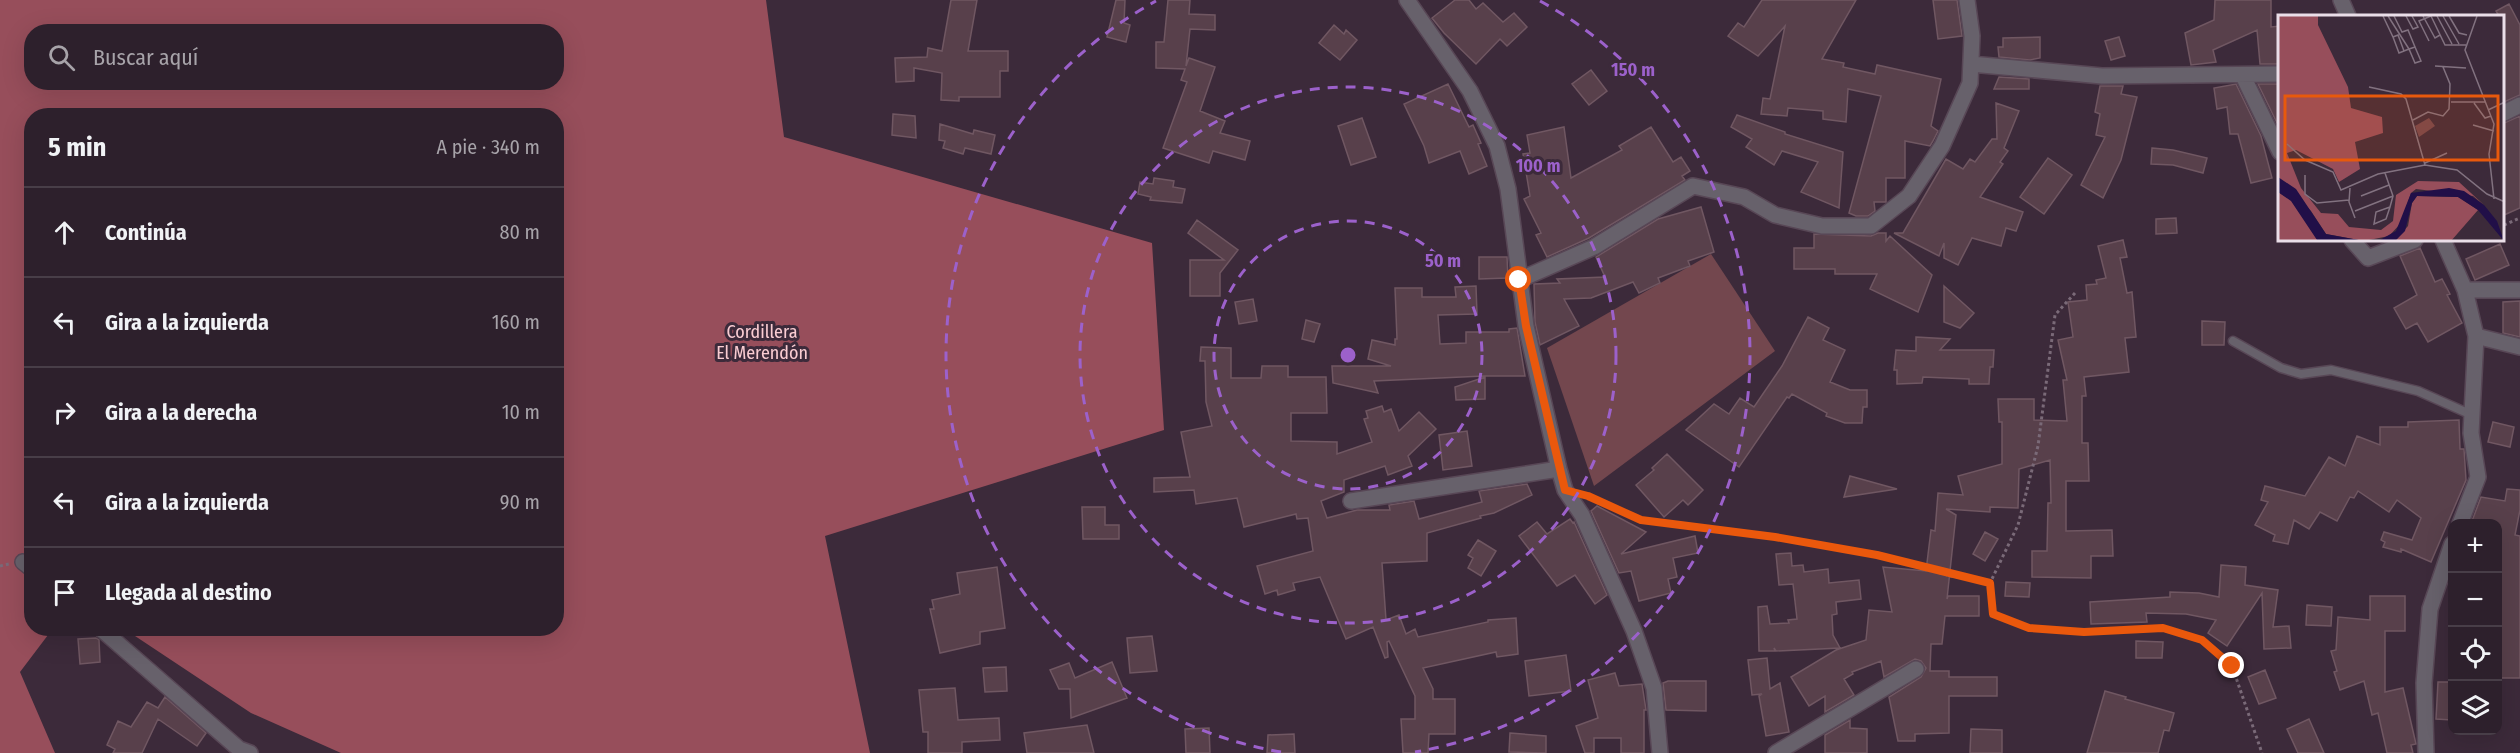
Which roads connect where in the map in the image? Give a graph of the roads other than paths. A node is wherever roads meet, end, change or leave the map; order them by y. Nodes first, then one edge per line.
1 (1407, 0) edge
2 (1967, 0) edge
3 (2341, 0) edge
4 (2348, 15) edge
5 (1971, 64) junction
6 (2278, 74) edge
7 (2243, 75) junction
8 (2520, 105) edge
9 (2505, 112) edge
10 (2278, 148) edge
11 (2354, 242) edge
12 (2410, 242) edge
13 (2444, 242) edge
14 (1519, 280) junction
15 (2465, 290) junction
16 (2520, 290) edge
17 (2476, 336) junction
18 (2233, 341) dead end
19 (2520, 347) edge
20 (2472, 415) junction
21 (1559, 469) junction
22 (1351, 501) dead end
23 (2462, 519) edge
24 (2448, 556) edge
25 (109, 636) edge
26 (1916, 669) dead end
27 (250, 753) edge
28 (1660, 753) edge
29 (1776, 753) edge
30 (2426, 753) edge

1 - 14 street
2 - 5 street
3 - 4 street
5 - 7 street
5 - 14 street
6 - 7 street
7 - 10 street
8 - 9 street
11 - 12 street
13 - 15 street
14 - 21 street
15 - 16 street
15 - 17 street
17 - 19 street
17 - 20 street
18 - 20 lane
20 - 23 street
21 - 22 street
21 - 28 street
24 - 30 street
25 - 27 street
26 - 29 street

